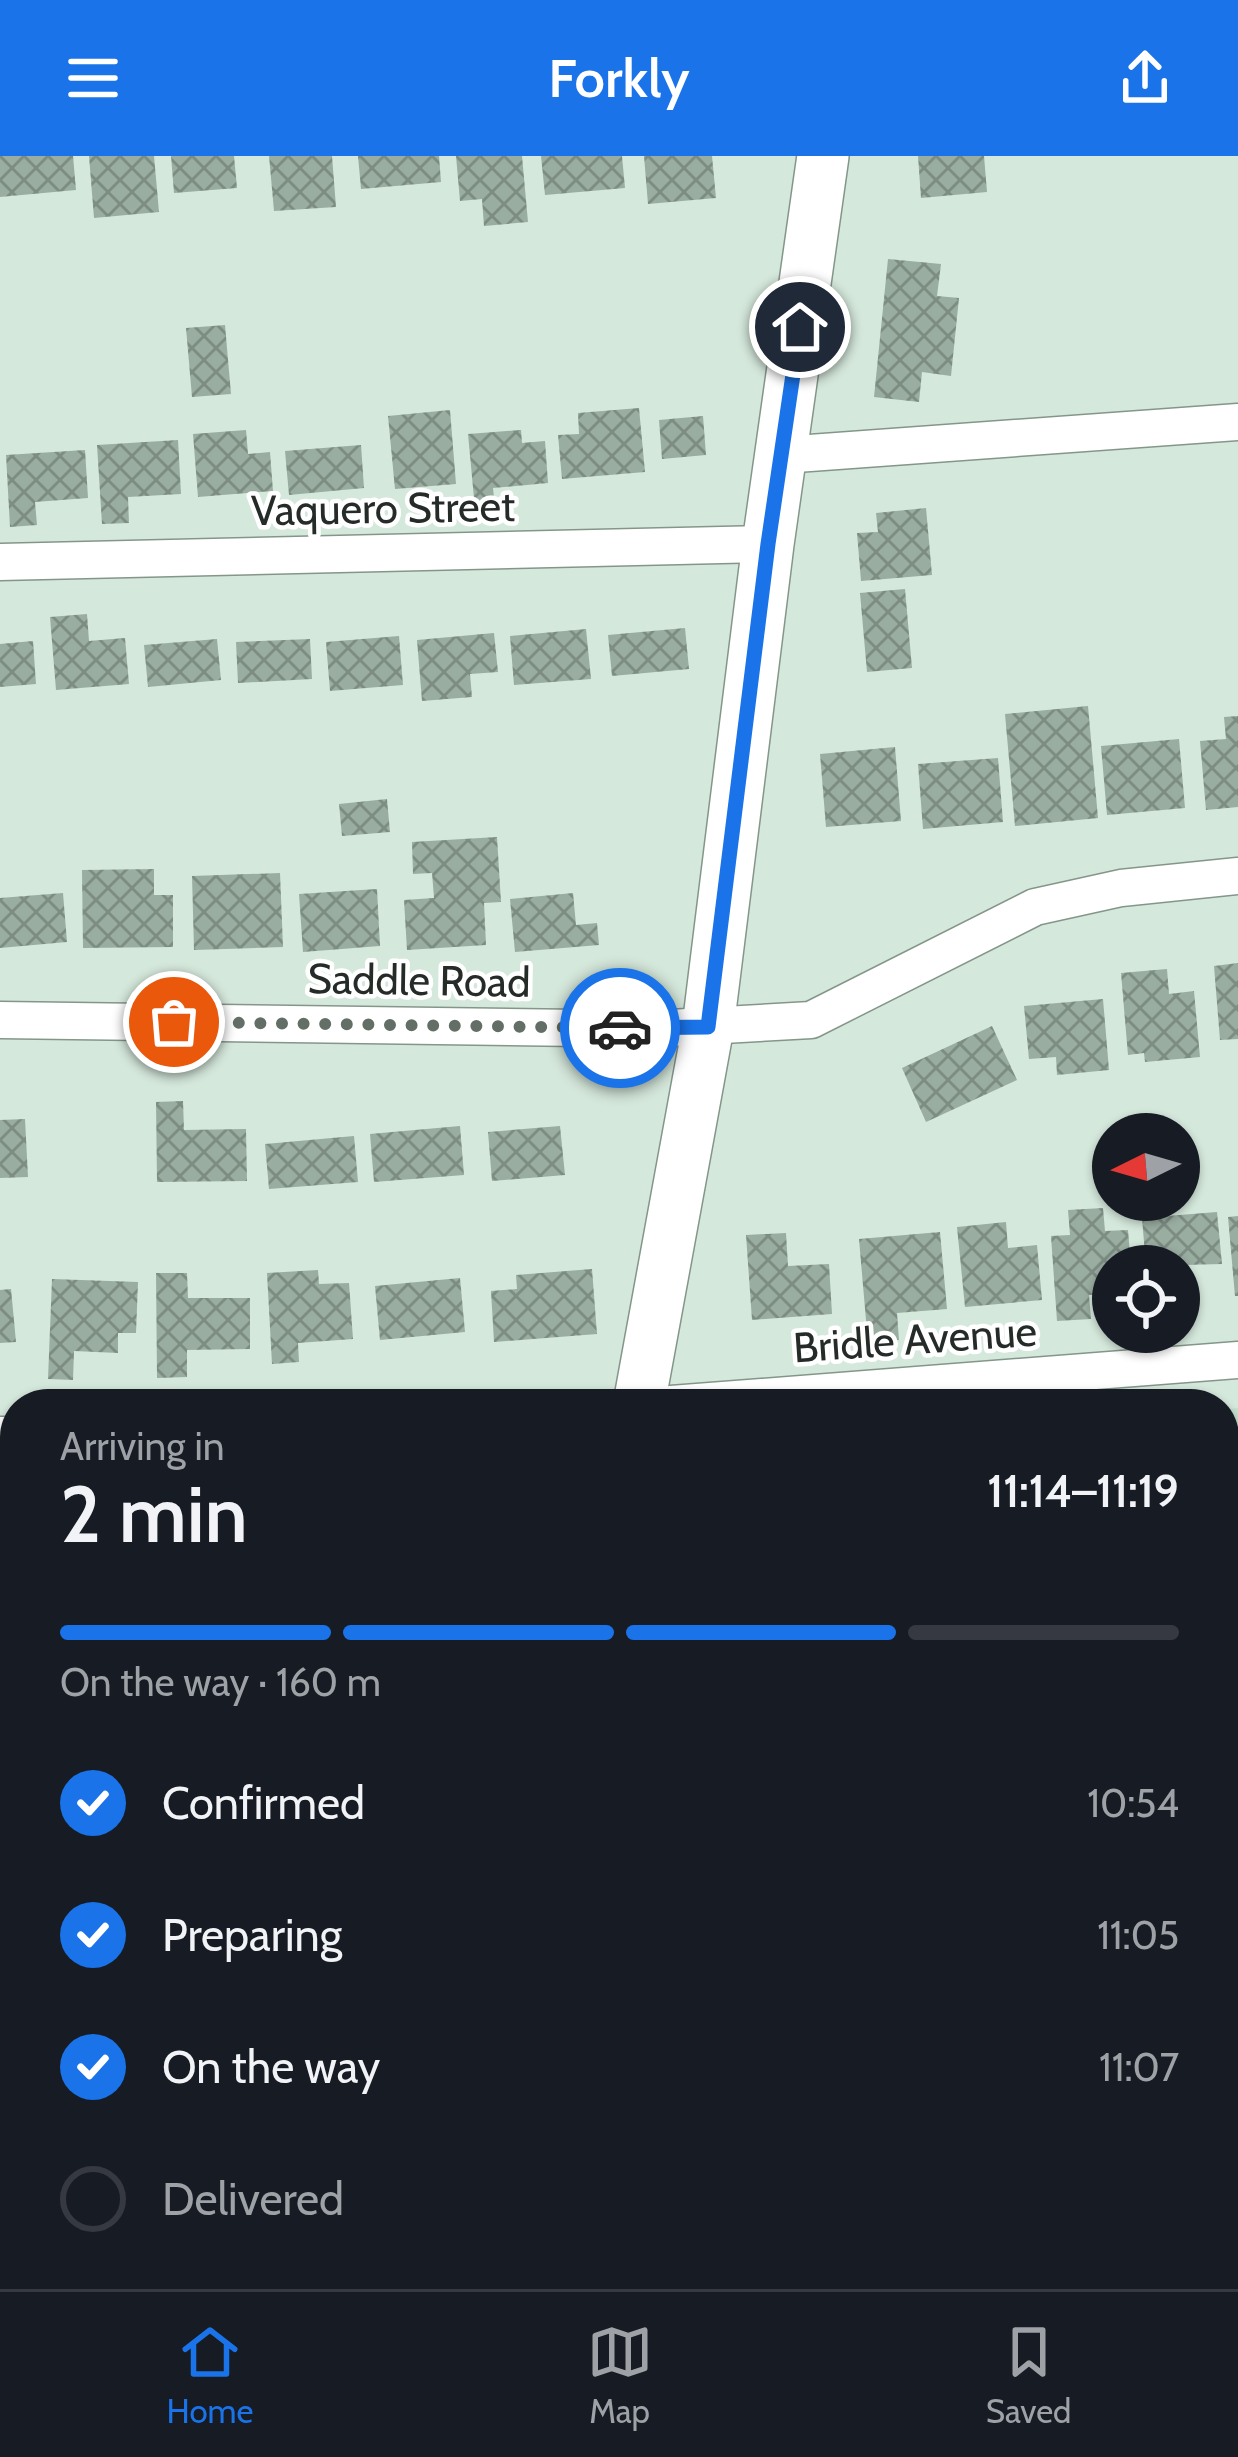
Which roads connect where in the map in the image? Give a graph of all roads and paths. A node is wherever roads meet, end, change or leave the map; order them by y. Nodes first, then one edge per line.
1 (823, 156) edge
2 (1238, 422) edge
3 (782, 455) junction
4 (768, 544) junction
5 (0, 562) edge
6 (1238, 876) edge
7 (0, 1020) edge
8 (708, 1027) junction
9 (1238, 1360) edge
10 (642, 1389) edge
11 (864, 1389) edge

1 - 3 street
2 - 3 street
3 - 4 street
4 - 5 street, Vaquero Street
4 - 8 street
6 - 8 street, Saddle Road
7 - 8 street, Saddle Road
8 - 10 street
9 - 11 street, Bridle Avenue

